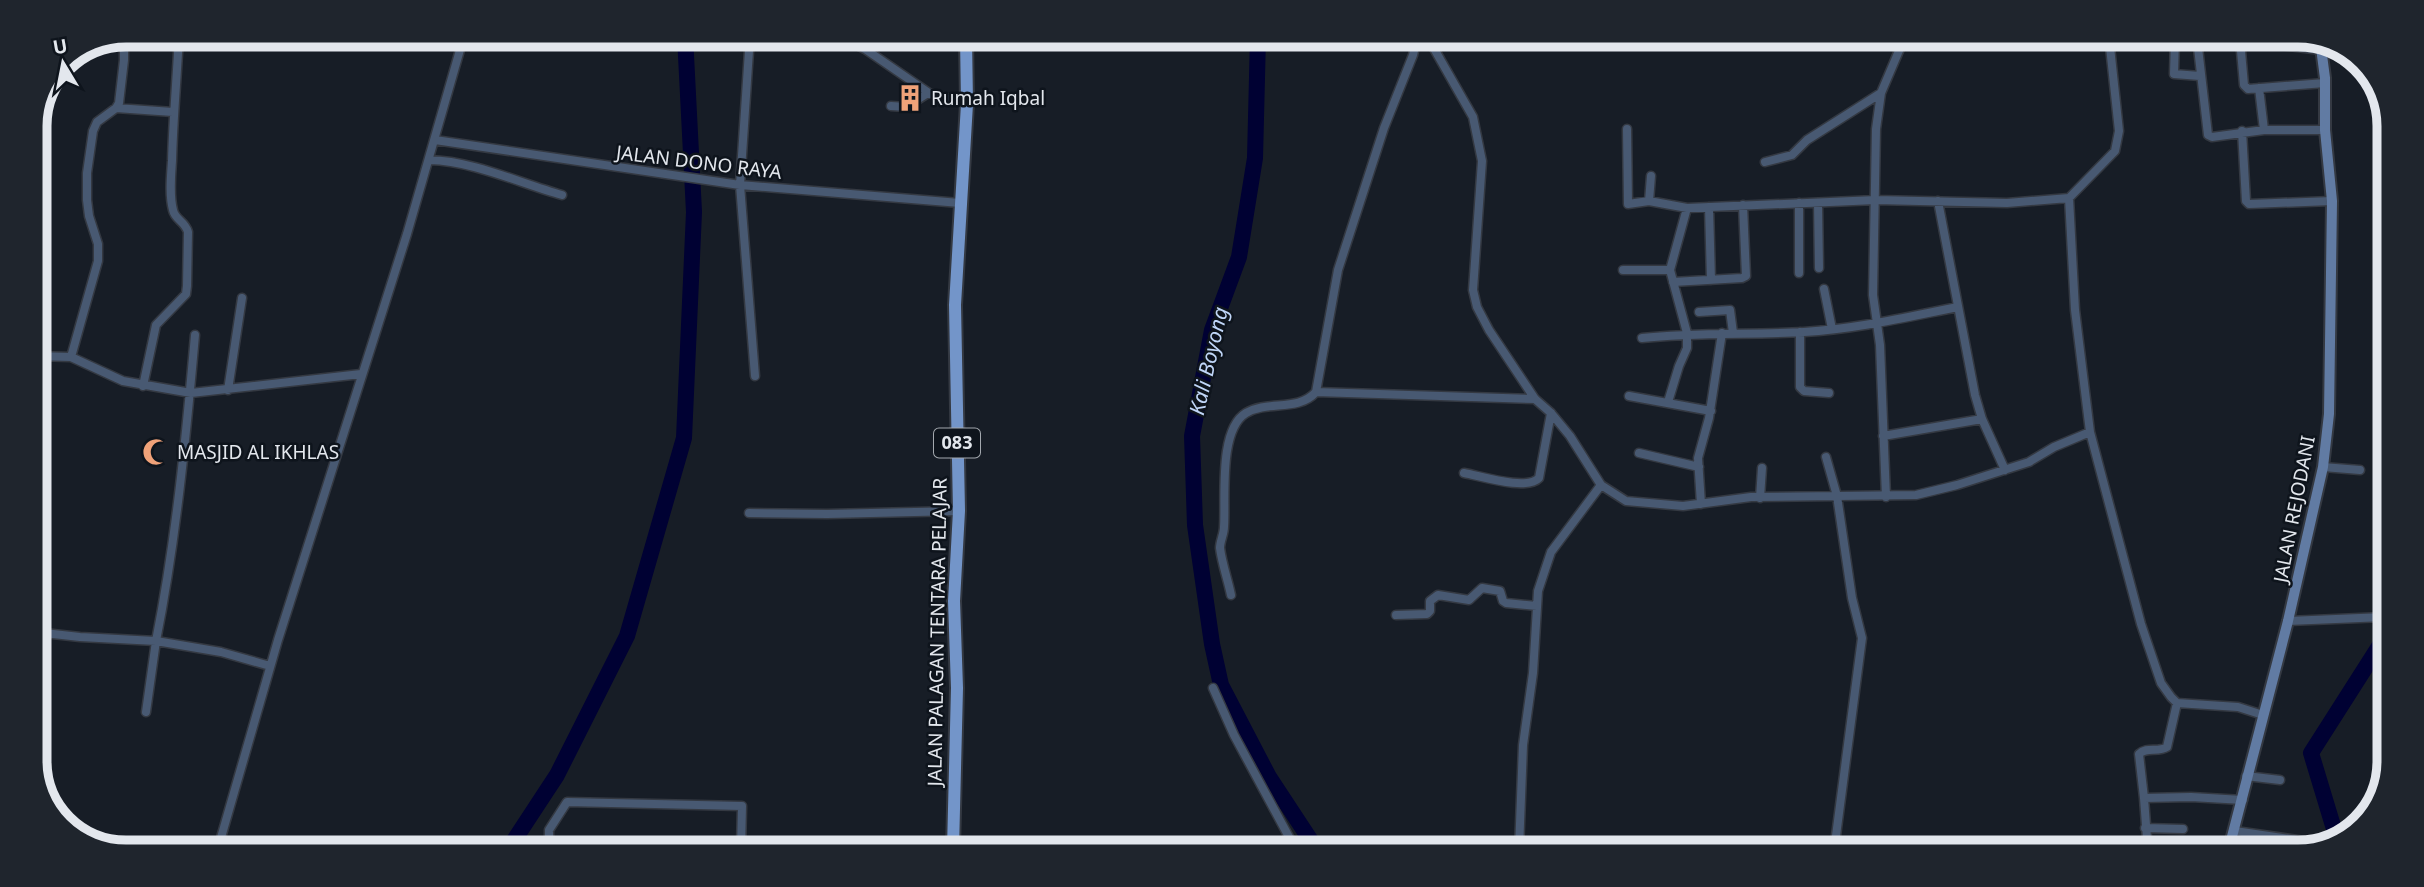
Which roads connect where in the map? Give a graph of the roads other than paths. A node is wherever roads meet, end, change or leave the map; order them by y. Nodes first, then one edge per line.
1 (124, 47) edge
2 (178, 47) edge
3 (461, 47) edge
4 (749, 47) edge
5 (966, 47) edge
6 (1415, 47) edge
7 (1433, 47) edge
8 (1901, 47) edge
9 (2110, 47) edge
10 (2175, 47) edge
11 (2198, 47) edge
12 (2239, 47) edge
13 (865, 48) edge
14 (2321, 51) edge
15 (2200, 76) junction
16 (2325, 83) junction
17 (2259, 89) junction
18 (928, 93) junction
19 (1881, 93) junction
20 (967, 104) junction
21 (891, 106) dead end
22 (116, 108) junction
23 (173, 111) junction
24 (1627, 129) dead end
25 (2264, 130) junction
26 (2325, 130) junction
27 (2242, 131) junction
28 (435, 141) junction
29 (429, 160) junction
30 (1765, 162) dead end
31 (1651, 176) dead end
32 (740, 185) junction
33 (562, 195) dead end
34 (2069, 198) junction
35 (1876, 200) junction
36 (1649, 201) junction
37 (1938, 201) junction
38 (2332, 201) junction
39 (960, 203) junction
40 (1798, 203) junction
41 (1818, 204) junction
42 (1743, 205) junction
43 (1709, 207) junction
44 (1687, 208) junction
45 (1819, 268) dead end
46 (1623, 270) dead end
47 (1670, 270) junction
48 (1800, 273) dead end
49 (1711, 280) junction
50 (1673, 282) junction
51 (1824, 289) dead end
52 (242, 299) dead end
53 (1958, 307) junction
54 (1699, 312) dead end
55 (1876, 324) junction
56 (1832, 329) junction
57 (1800, 332) junction
58 (1687, 333) junction
59 (1722, 333) junction
60 (1733, 333) junction
61 (195, 335) dead end
62 (1642, 338) dead end
63 (47, 356) edge
64 (71, 357) junction
65 (361, 374) junction
66 (755, 376) dead end
67 (143, 386) junction
68 (228, 390) junction
69 (1316, 392) junction
70 (191, 393) junction
71 (1829, 393) dead end
72 (1629, 396) dead end
73 (1535, 399) junction
74 (1668, 402) junction
75 (1711, 411) junction
76 (1551, 414) junction
77 (1982, 419) junction
78 (2090, 432) junction
79 (1883, 436) junction
80 (1639, 453) dead end
81 (1826, 457) dead end
82 (1699, 467) junction
83 (2323, 467) junction
84 (1762, 468) dead end
85 (2005, 470) junction
86 (2360, 470) dead end
87 (1464, 473) dead end
88 (1601, 485) junction
89 (1837, 496) junction
90 (1886, 497) junction
91 (1760, 498) junction
92 (1701, 504) junction
93 (959, 511) junction
94 (749, 513) dead end
95 (1231, 595) dead end
96 (1537, 606) junction
97 (1396, 615) dead end
98 (2377, 617) edge
99 (2288, 621) junction
100 (47, 633) edge
101 (156, 641) junction
102 (270, 666) junction
103 (1213, 688) dead end
104 (2177, 702) junction
105 (146, 712) dead end
106 (2263, 715) junction
107 (2246, 776) junction
108 (2280, 780) dead end
109 (2144, 797) junction
110 (2243, 800) junction
111 (2145, 828) junction
112 (2183, 828) dead end
113 (2235, 831) junction
114 (220, 840) edge
115 (549, 840) edge
116 (741, 840) edge
117 (953, 840) edge
118 (1291, 840) edge
119 (1519, 840) edge
120 (1835, 840) edge
121 (2146, 840) edge
122 (2232, 840) edge
123 (2297, 840) edge

1 - 22 street
2 - 23 street
3 - 28 street
4 - 32 street
5 - 20 main road, JALAN PALAGAN TENTARA PELAJAR / 083
6 - 69 street
7 - 73 street
8 - 19 street
9 - 34 street
10 - 15 street
11 - 15 street
12 - 17 street
13 - 18 street
14 - 16 main road, JALAN REJODANI
15 - 27 street
16 - 17 street
16 - 26 main road, JALAN REJODANI
17 - 25 street
18 - 20 street
18 - 21 street
19 - 30 street
19 - 35 street
20 - 39 main road, JALAN PALAGAN TENTARA PELAJAR / 083
22 - 23 street
22 - 64 street
23 - 67 street
24 - 36 street
25 - 26 street
25 - 27 street
26 - 38 main road, JALAN REJODANI
27 - 38 street
28 - 29 street
28 - 32 street, JALAN DONO RAYA
29 - 33 street
29 - 65 street
31 - 36 street
32 - 39 street, JALAN DONO RAYA
32 - 66 street
34 - 37 street
34 - 78 street
35 - 37 street
35 - 41 street
35 - 55 street
36 - 44 street
37 - 53 street
38 - 83 main road, JALAN REJODANI
39 - 93 main road, JALAN PALAGAN TENTARA PELAJAR / 083
40 - 41 street
40 - 42 street
40 - 48 street
41 - 45 street
42 - 43 street
42 - 49 street
43 - 44 street
43 - 49 street
44 - 47 street
46 - 47 street
47 - 50 street
49 - 50 street
50 - 58 street
51 - 56 street
52 - 68 street
53 - 55 street
53 - 77 street
54 - 60 street
55 - 56 street
55 - 79 street
56 - 57 street
57 - 60 street
57 - 71 street
58 - 59 street
58 - 62 street
58 - 74 street
59 - 60 street
59 - 75 street
61 - 70 street
63 - 64 street
64 - 67 street
65 - 68 street
65 - 102 street
67 - 70 street
68 - 70 street
69 - 73 street
69 - 95 street
70 - 101 street
72 - 74 street
73 - 76 street
74 - 75 street
75 - 82 street
76 - 87 street
76 - 88 street
77 - 79 street
77 - 85 street
78 - 85 street
78 - 104 street
79 - 90 street
80 - 82 street
81 - 89 street
82 - 92 street
83 - 86 street
83 - 99 main road, JALAN REJODANI
84 - 91 street
85 - 90 street
88 - 92 street
88 - 96 street
89 - 90 street
89 - 91 street
89 - 120 street
91 - 92 street
93 - 94 street
93 - 117 main road, JALAN PALAGAN TENTARA PELAJAR / 083
96 - 97 street
96 - 119 street
98 - 99 street
99 - 106 main road, JALAN REJODANI
100 - 101 street
101 - 102 street
101 - 105 street
102 - 114 street
103 - 118 street
104 - 106 street
104 - 109 street
106 - 107 main road, JALAN REJODANI
107 - 108 street
107 - 110 main road, JALAN REJODANI
109 - 110 street
109 - 111 street
110 - 113 main road, JALAN REJODANI
111 - 112 street
111 - 121 street
113 - 122 main road, JALAN REJODANI
113 - 123 street
115 - 116 street

